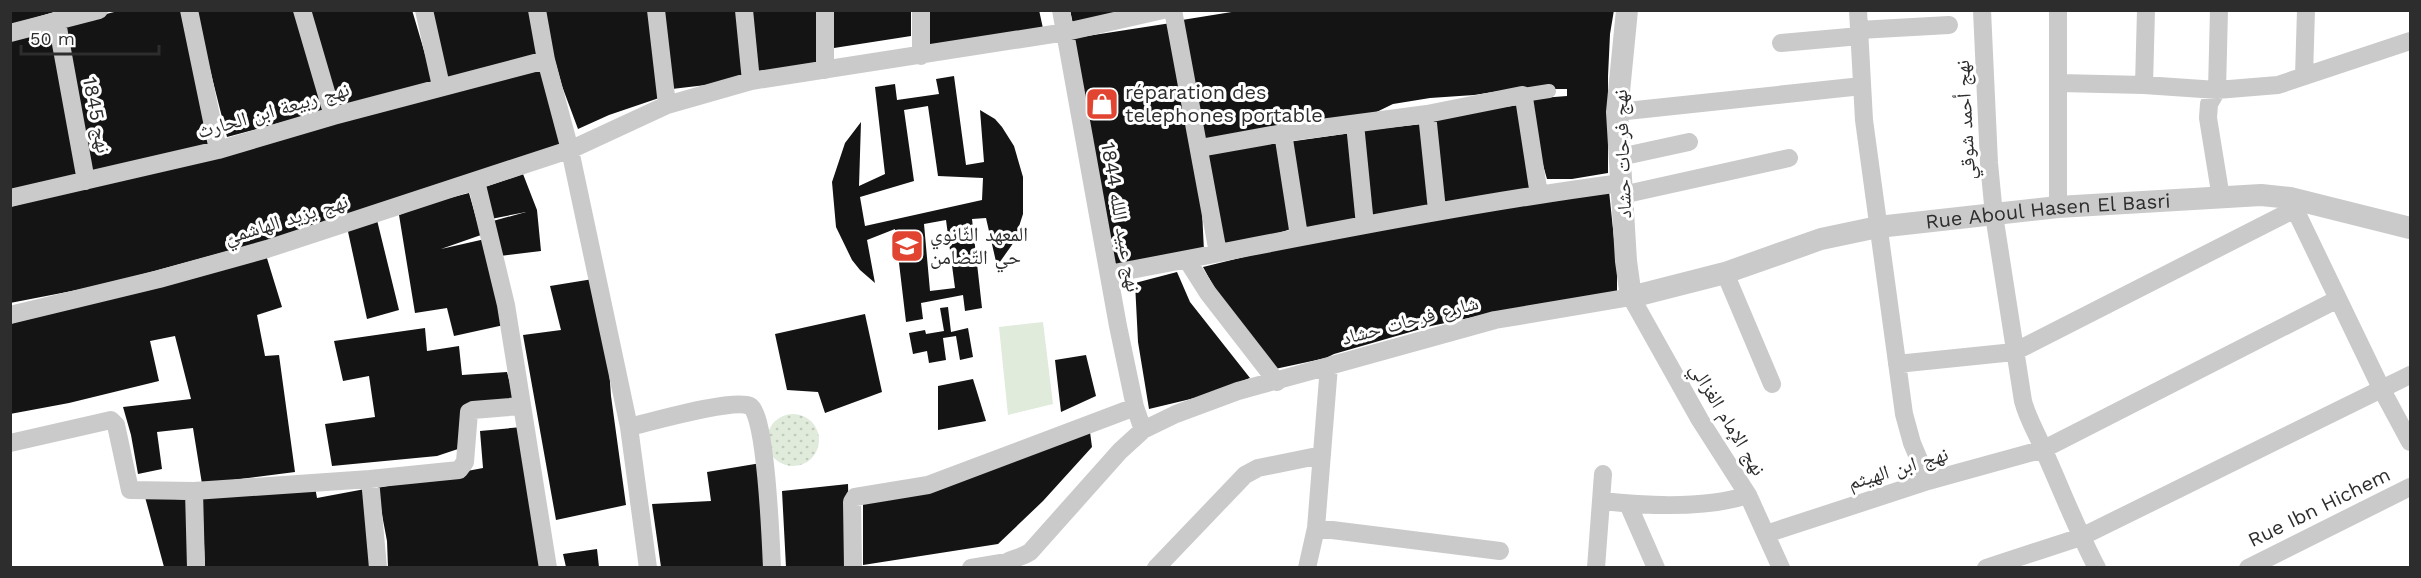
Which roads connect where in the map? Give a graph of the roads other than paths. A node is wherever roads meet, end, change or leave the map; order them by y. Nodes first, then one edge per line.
1 (99, 10) edge
2 (189, 10) edge
3 (302, 10) edge
4 (424, 10) edge
5 (537, 10) edge
6 (656, 10) edge
7 (744, 10) edge
8 (825, 10) edge
9 (921, 10) edge
10 (1061, 10) edge
11 (1173, 10) edge
12 (1627, 10) edge
13 (1858, 10) edge
14 (1982, 10) edge
15 (2058, 10) edge
16 (2146, 10) edge
17 (2219, 10) edge
18 (2306, 10) edge
19 (1152, 11) edge
20 (57, 22) junction
21 (1949, 26) dead end
22 (1065, 32) junction
23 (10, 33) edge
24 (1860, 33) junction
25 (2410, 41) edge
26 (1781, 43) dead end
27 (921, 56) junction
28 (546, 60) junction
29 (825, 70) junction
30 (2304, 76) junction
31 (751, 81) junction
32 (2060, 84) junction
33 (2144, 85) junction
34 (441, 86) junction
35 (1862, 86) junction
36 (2217, 90) junction
37 (1549, 91) dead end
38 (1523, 95) junction
39 (667, 105) junction
40 (1617, 112) junction
41 (1427, 114) junction
42 (333, 116) junction
43 (1355, 124) junction
44 (1283, 133) junction
45 (1689, 142) dead end
46 (1200, 148) junction
47 (218, 150) junction
48 (570, 150) junction
49 (1620, 157) junction
50 (1789, 158) dead end
51 (86, 181) junction
52 (476, 181) junction
53 (1622, 189) junction
54 (1539, 195) junction
55 (10, 198) edge
56 (2221, 198) junction
57 (2292, 204) junction
58 (2058, 207) junction
59 (1437, 210) junction
60 (1995, 220) junction
61 (1365, 225) junction
62 (1878, 226) junction
63 (2410, 228) edge
64 (1299, 236) junction
65 (1218, 254) junction
66 (1187, 260) junction
67 (1725, 273) junction
68 (1109, 274) junction
69 (1631, 297) junction
70 (2338, 299) junction
71 (10, 315) edge
72 (2014, 351) junction
73 (1897, 364) junction
74 (1329, 366) junction
75 (2410, 375) edge
76 (1277, 382) junction
77 (1772, 384) dead end
78 (2382, 390) junction
79 (521, 406) junction
80 (1135, 407) junction
81 (629, 427) junction
82 (1143, 430) junction
83 (2410, 442) edge
84 (10, 443) edge
85 (2044, 449) junction
86 (1322, 456) junction
87 (1603, 474) dead end
88 (370, 479) junction
89 (1928, 481) junction
90 (2410, 487) edge
91 (194, 491) junction
92 (1748, 495) junction
93 (1602, 501) junction
94 (1628, 504) junction
95 (1316, 528) junction
96 (1766, 534) junction
97 (2081, 537) junction
98 (1500, 551) dead end
99 (1000, 565) edge
100 (196, 567) edge
101 (378, 567) edge
102 (548, 567) edge
103 (648, 567) edge
104 (772, 567) edge
105 (853, 567) edge
106 (972, 567) edge
107 (1156, 567) edge
108 (1307, 567) edge
109 (1596, 567) edge
110 (1656, 567) edge
111 (1781, 567) edge
112 (1986, 567) edge
113 (2097, 567) edge
114 (2248, 567) edge

1 - 20 street
2 - 47 street
3 - 42 street
4 - 34 street
5 - 28 street
6 - 39 street
7 - 31 street
8 - 29 street
9 - 27 street
10 - 22 street, نهج عبيد اللله 1844
11 - 46 street
12 - 40 street, نهج فرحات حشاد
13 - 24 street
14 - 60 street, نهج أحمد شوقي
15 - 32 street
16 - 33 street
17 - 36 street
18 - 30 street
19 - 22 street, نهج يزيد الهاشميّ
20 - 23 street
20 - 51 street, نهج 1845
21 - 24 street
22 - 27 street, نهج يزيد الهاشميّ
22 - 68 street, نهج عبيد اللله 1844
24 - 26 street
24 - 35 street
25 - 30 street
27 - 29 street, نهج يزيد الهاشميّ
28 - 34 street, نهج ربيعة ابن الحارث
28 - 48 street
29 - 31 street, نهج يزيد الهاشميّ
30 - 36 street
31 - 39 street, نهج يزيد الهاشميّ
32 - 33 street
32 - 58 street
33 - 36 street
34 - 42 street, نهج ربيعة ابن الحارث
35 - 40 street
35 - 62 street
36 - 56 street
37 - 38 street
38 - 41 street
38 - 54 street
39 - 48 street, نهج يزيد الهاشميّ
40 - 49 street, نهج فرحات حشاد
41 - 43 street
41 - 59 street
42 - 47 street, نهج ربيعة ابن الحارث
43 - 44 street
43 - 61 street
44 - 46 street
44 - 64 street
45 - 49 street
46 - 65 street
47 - 51 street, نهج ربيعة ابن الحارث
48 - 52 street, نهج يزيد الهاشميّ
48 - 81 street
49 - 53 street, نهج فرحات حشاد
50 - 53 street
51 - 55 street, نهج ربيعة ابن الحارث
52 - 71 street, نهج يزيد الهاشميّ
52 - 79 street
53 - 54 street
53 - 69 street, نهج فرحات حشاد
54 - 59 street
56 - 57 street, Rue Aboul Hasen El Basri
56 - 58 street, Rue Aboul Hasen El Basri
57 - 63 street, Rue Aboul Hasen El Basri
57 - 70 street
57 - 72 street
58 - 60 street, Rue Aboul Hasen El Basri
59 - 61 street
60 - 62 street, Rue Aboul Hasen El Basri
60 - 72 street, نهج أحمد شوقي
61 - 64 street
62 - 67 street, Rue Aboul Hasen El Basri
62 - 73 street
64 - 65 street
65 - 66 street
66 - 68 street
66 - 76 street
67 - 69 street, Rue Aboul Hasen El Basri
67 - 77 street
68 - 80 street, نهج عبيد اللله 1844
69 - 74 street, شارع فرحات حشاد
69 - 92 street, نهج الإمام الغزالي
70 - 78 street
70 - 85 street, نهج ابن الهيثم
72 - 73 street
72 - 85 street, نهج أحمد شوقي
73 - 89 street
74 - 76 street
74 - 86 street, شارع فرحات حشاد
75 - 78 street
76 - 82 street
78 - 83 street
78 - 97 street
79 - 88 street
79 - 102 street
80 - 82 street, نهج عبيد اللله 1844
80 - 105 street
81 - 103 street
81 - 104 street
82 - 99 street
84 - 91 street
85 - 89 street, نهج ابن الهيثم
85 - 97 street, نهج أحمد شوقي
86 - 95 street, شارع فرحات حشاد
86 - 107 street
87 - 93 street
88 - 91 street
88 - 101 street
89 - 96 street, نهج ابن الهيثم
90 - 114 street, Rue Ibn Hichem
91 - 100 street
92 - 94 street
92 - 96 street, نهج الإمام الغزالي
93 - 94 street
93 - 109 street
94 - 110 street
95 - 98 street
95 - 108 street, شارع فرحات حشاد
96 - 111 street, نهج الإمام الغزالي
97 - 112 street
97 - 113 street, نهج أحمد شوقي
99 - 106 street

